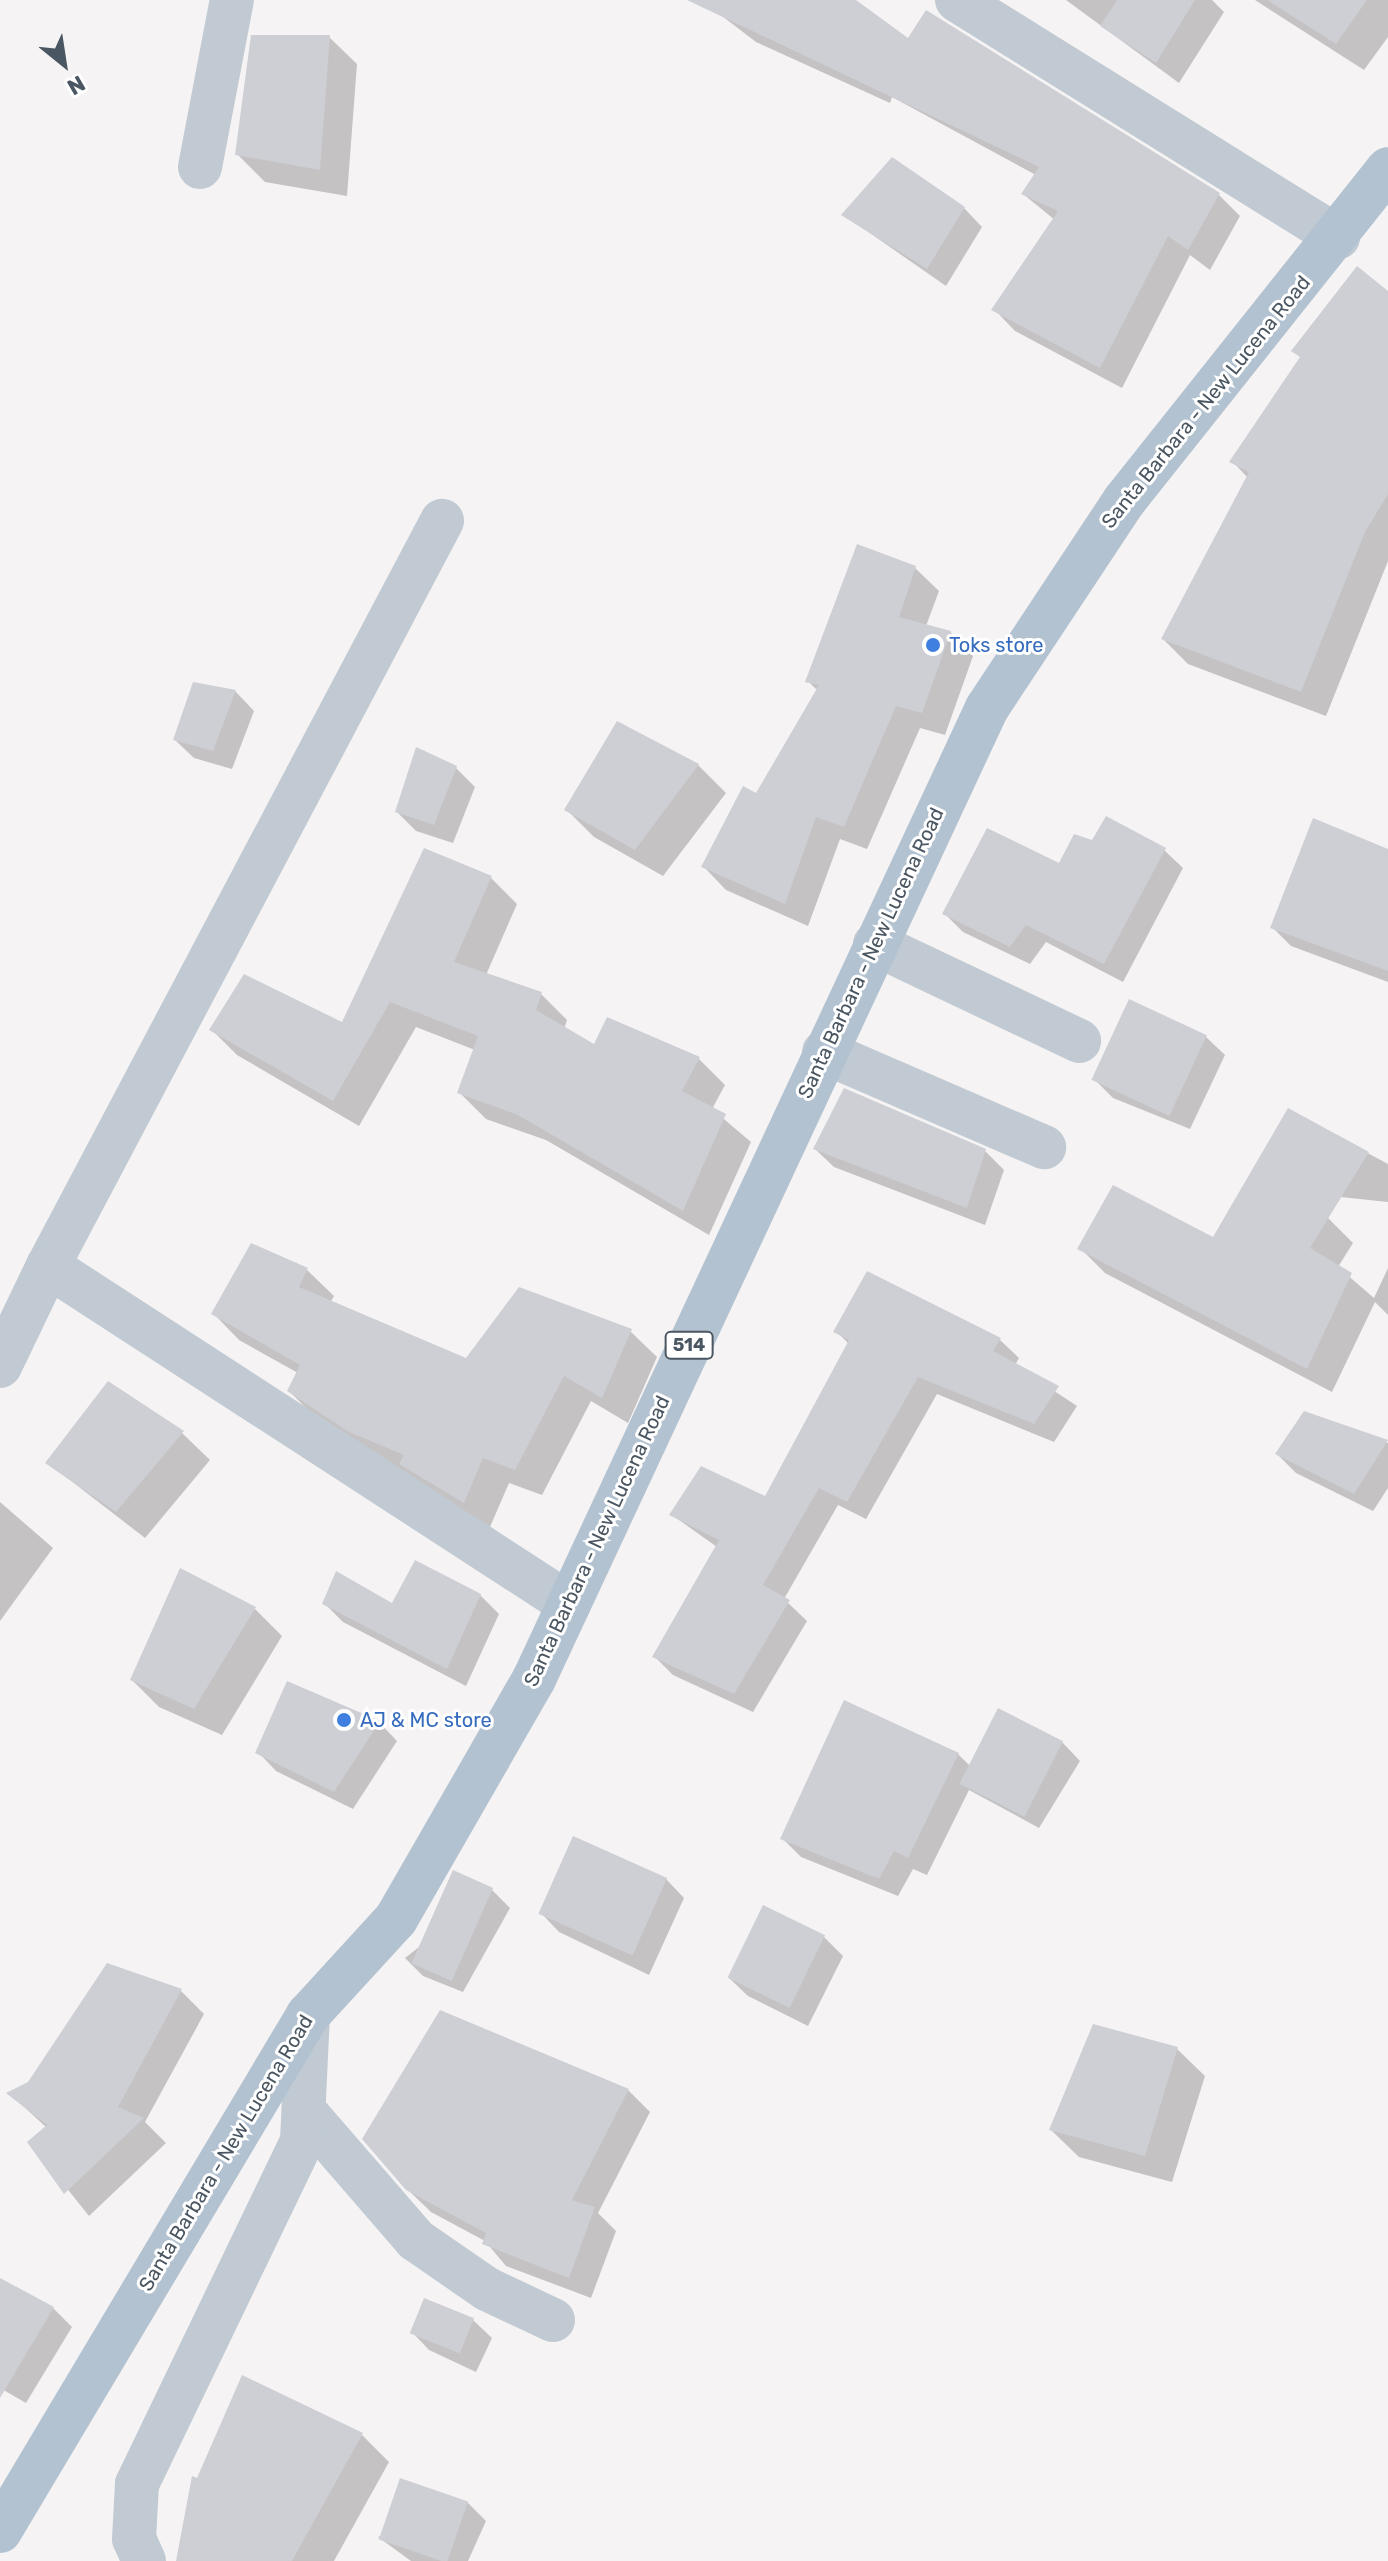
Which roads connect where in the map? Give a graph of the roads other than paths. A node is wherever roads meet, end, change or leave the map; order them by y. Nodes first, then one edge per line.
1 (232, 0) edge
2 (957, 0) edge
3 (200, 167) dead end
4 (1388, 169) edge
5 (1338, 237) junction
6 (442, 521) dead end
7 (875, 944) junction
8 (1079, 1041) dead end
9 (824, 1052) junction
10 (1044, 1147) dead end
11 (48, 1266) junction
12 (0, 1366) edge
13 (569, 1604) junction
14 (308, 2015) junction
15 (306, 2113) junction
16 (553, 2320) dead end
17 (0, 2531) edge
18 (144, 2561) edge

1 - 3 street
2 - 5 street
4 - 5 main road, Santa Barbara - New Lucena Road / 514
5 - 7 main road, Santa Barbara - New Lucena Road / 514
6 - 11 street
7 - 8 street
7 - 9 main road, Santa Barbara - New Lucena Road / 514
9 - 10 street
9 - 13 main road, Santa Barbara - New Lucena Road / 514
11 - 12 street
11 - 13 street
13 - 14 main road, Santa Barbara - New Lucena Road / 514
14 - 15 street
14 - 17 main road, Santa Barbara - New Lucena Road / 514
15 - 16 street
15 - 18 street

